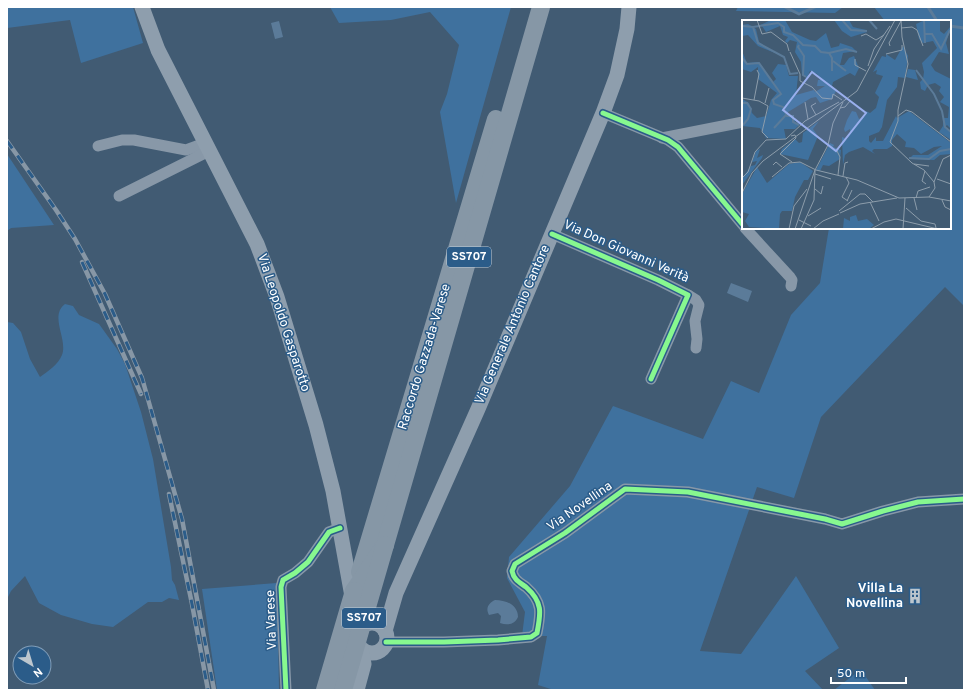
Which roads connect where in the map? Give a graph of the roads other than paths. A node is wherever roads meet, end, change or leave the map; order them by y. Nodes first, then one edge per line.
1 (142, 7) edge
2 (528, 7) edge
3 (541, 7) edge
4 (629, 7) edge
5 (603, 114) junction
6 (742, 122) edge
7 (662, 138) junction
8 (98, 146) dead end
9 (207, 147) junction
10 (119, 196) dead end
11 (742, 224) edge
12 (746, 229) edge
13 (552, 234) junction
14 (791, 286) dead end
15 (688, 295) junction
16 (696, 348) dead end
17 (651, 379) dead end
18 (964, 499) edge
19 (389, 505) junction
20 (340, 528) junction
21 (385, 545) junction
22 (353, 591) junction
23 (396, 594) junction
24 (364, 627) junction
25 (386, 636) junction
26 (368, 651) junction
27 (286, 690) edge
28 (325, 690) edge
29 (343, 690) edge
30 (358, 690) edge

1 - 9 main road, Via Leopoldo Gasparotto
2 - 19 highway, Raccordo Gazzada-Varese / SS707
3 - 19 highway, Raccordo Gazzada-Varese / SS707
4 - 5 main road, Via Generale Antonio Cantore
5 - 7 street
5 - 13 main road, Via Generale Antonio Cantore
6 - 7 street
7 - 11 street
8 - 9 street
9 - 10 street
9 - 20 main road, Via Leopoldo Gasparotto
12 - 14 street
13 - 15 street, Via Don Giovanni Verità
13 - 23 main road, Via Generale Antonio Cantore
15 - 16 street, Via Don Giovanni Verità
15 - 17 street, Via Don Giovanni Verità
18 - 25 street, Via Novellina
19 - 21 highway, Raccordo Gazzada-Varese / SS707
19 - 22 highway, Raccordo Gazzada-Varese / SS707
20 - 22 main road, Via Leopoldo Gasparotto
20 - 27 street, Via Varese
21 - 22 highway, Raccordo Gazzada-Varese / SS707, bridge
21 - 29 highway, Raccordo Gazzada-Varese / SS707, bridge
22 - 24 main road, Via Leopoldo Gasparotto
22 - 28 highway, Raccordo Gazzada-Varese / SS707, bridge
23 - 24 main road, Via Generale Antonio Cantore
23 - 25 main road, Via Generale Antonio Cantore
24 - 25 main road
24 - 26 main road, Via Leopoldo Gasparotto
25 - 26 main road
26 - 30 main road

